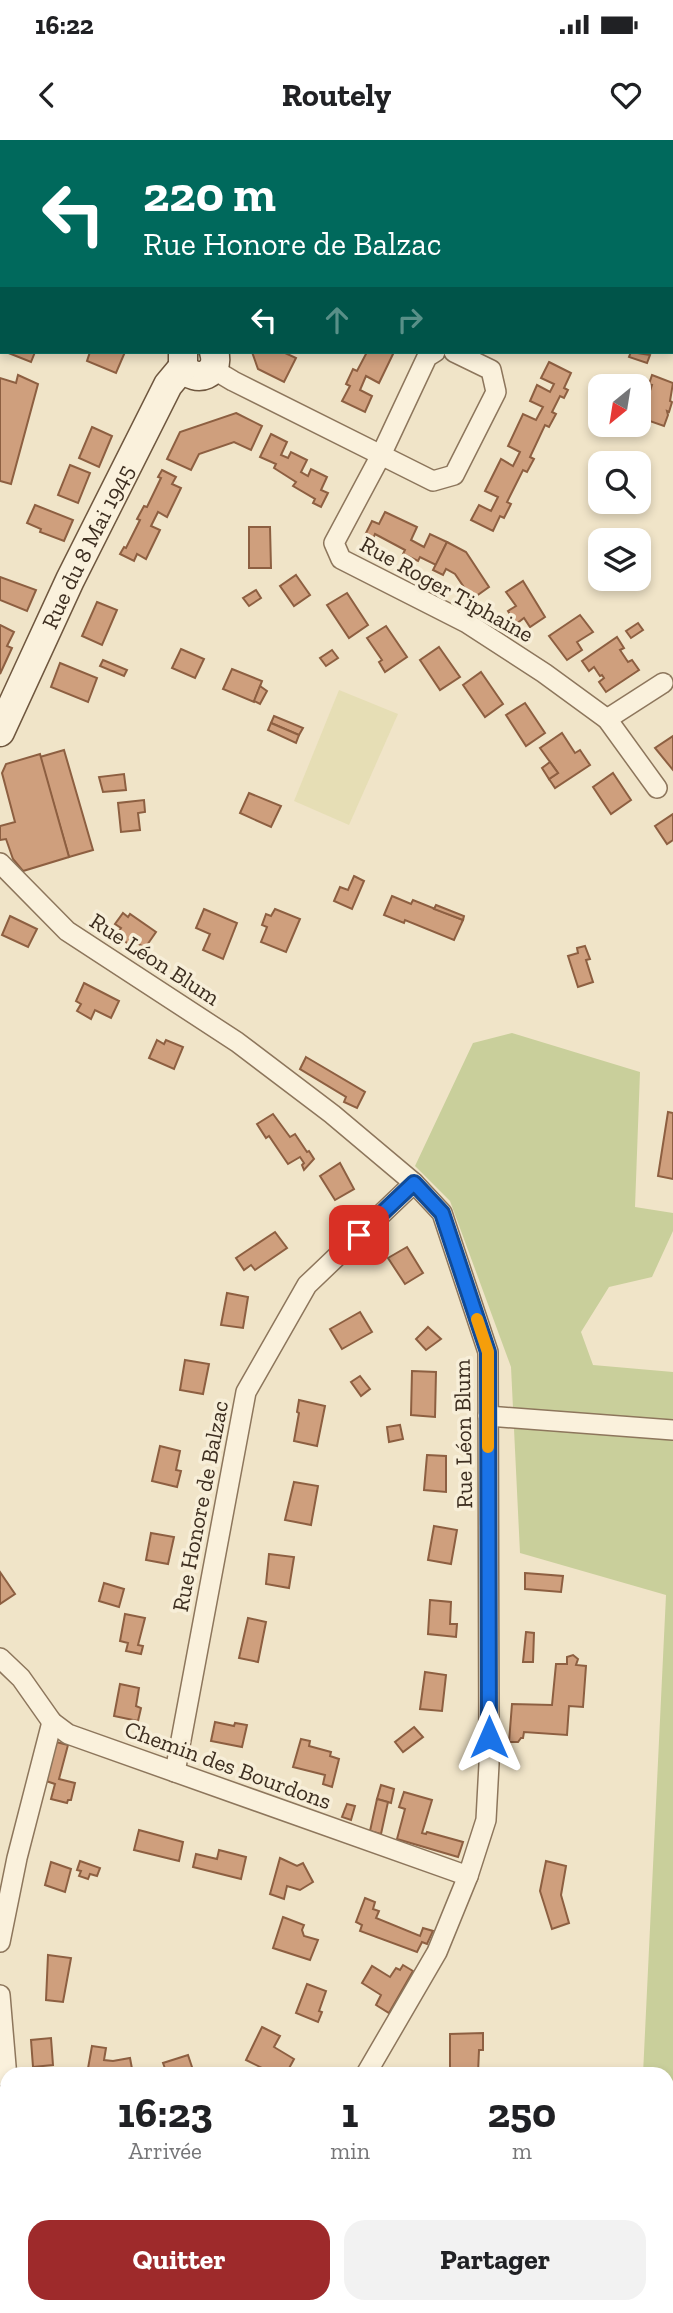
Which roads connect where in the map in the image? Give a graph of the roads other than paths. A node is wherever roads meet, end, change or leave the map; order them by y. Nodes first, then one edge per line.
1 (432, 354) edge
2 (458, 354) edge
3 (183, 359) edge
4 (214, 360) edge
5 (381, 455) junction
6 (663, 683) dead end
7 (607, 719) junction
8 (0, 732) edge
9 (657, 788) dead end
10 (0, 863) edge
11 (414, 1183) junction
12 (488, 1416) junction
13 (673, 1430) edge
14 (0, 1658) edge
15 (52, 1722) junction
16 (175, 1772) junction
17 (468, 1876) junction
18 (0, 1942) edge
19 (0, 1994) edge
20 (6, 2067) edge
21 (370, 2067) edge

1 - 5 street
2 - 5 street
3 - 4 street
3 - 8 street, Rue du 8 Mai 1945
4 - 5 street
5 - 7 street, Rue Roger Tiphaine
6 - 7 street
7 - 9 street, Rue Roger Tiphaine
10 - 11 street, Rue Léon Blum
11 - 12 street, Rue Léon Blum
11 - 16 street, Rue Honore de Balzac
12 - 13 street
12 - 17 street, Rue Léon Blum
14 - 15 street, Chemin des Bourdons
15 - 16 street, Chemin des Bourdons
15 - 18 street
16 - 17 street, Chemin des Bourdons
17 - 21 street, Rue Léon Blum
19 - 20 street

